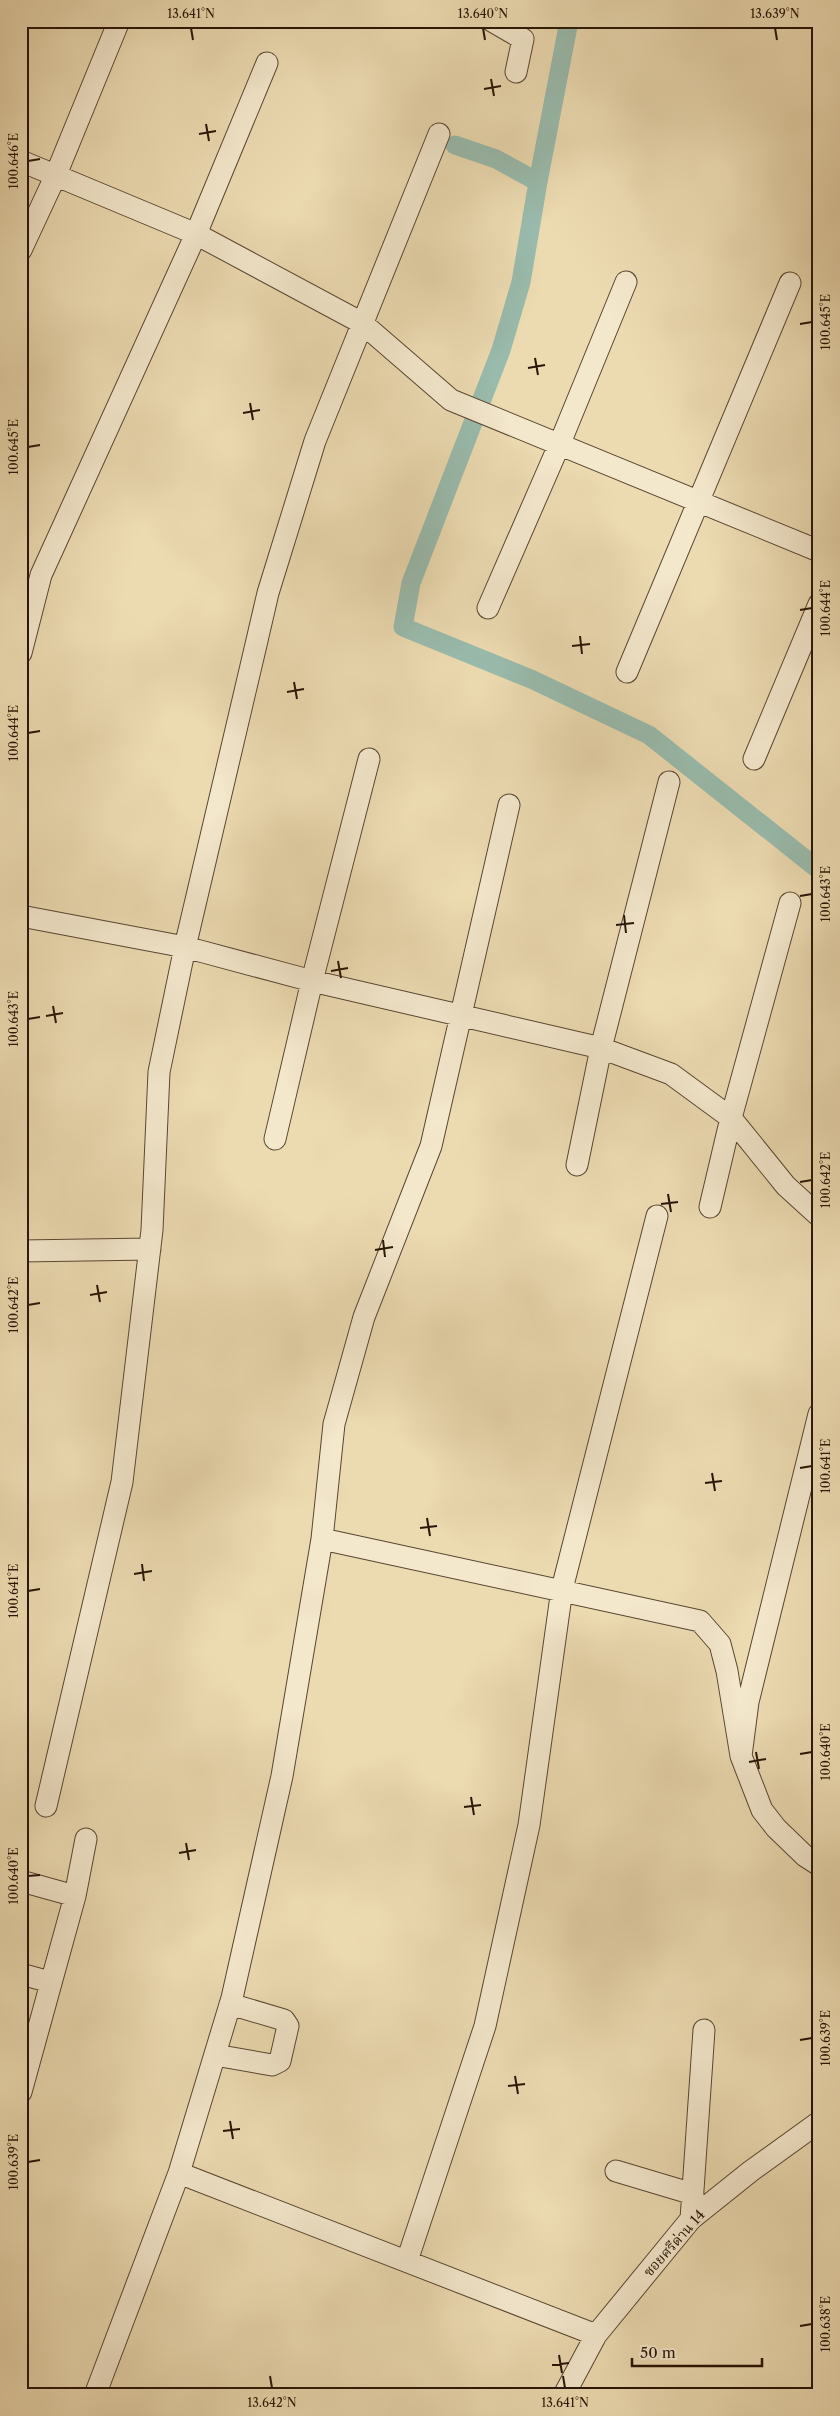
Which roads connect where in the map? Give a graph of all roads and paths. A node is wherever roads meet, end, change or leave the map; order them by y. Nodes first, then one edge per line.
1 (119, 21) edge
2 (492, 21) edge
3 (267, 63) dead end
4 (516, 72) dead end
5 (439, 134) dead end
6 (21, 161) edge
7 (55, 177) junction
8 (196, 234) junction
9 (21, 250) edge
10 (626, 282) dead end
11 (790, 283) dead end
12 (362, 323) junction
13 (560, 443) junction
14 (698, 501) junction
15 (819, 551) edge
16 (819, 604) edge
17 (488, 608) dead end
18 (21, 653) edge
19 (627, 672) dead end
20 (369, 759) dead end
21 (754, 759) dead end
22 (669, 782) dead end
23 (508, 805) dead end
24 (790, 903) dead end
25 (21, 916) edge
26 (185, 947) junction
27 (312, 981) junction
28 (462, 1016) junction
29 (601, 1048) junction
30 (732, 1118) junction
31 (276, 1139) dead end
32 (577, 1165) dead end
33 (710, 1207) dead end
34 (657, 1216) dead end
35 (819, 1216) edge
36 (150, 1249) junction
37 (21, 1250) edge
38 (819, 1414) edge
39 (322, 1539) junction
40 (562, 1589) junction
41 (740, 1756) junction
42 (46, 1806) dead end
43 (86, 1839) dead end
44 (819, 1865) edge
45 (21, 1881) edge
46 (75, 1896) junction
47 (21, 1974) edge
48 (50, 1982) junction
49 (230, 2004) junction
50 (704, 2030) dead end
51 (215, 2055) junction
52 (25, 2063) edge
53 (21, 2092) edge
54 (819, 2122) edge
55 (616, 2171) dead end
56 (179, 2173) junction
57 (693, 2194) junction
58 (691, 2219) junction
59 (407, 2261) junction
60 (596, 2335) junction
61 (95, 2395) edge
62 (564, 2395) edge

1 - 7 street
2 - 4 street
3 - 8 street
5 - 12 street
6 - 7 street
7 - 8 street
7 - 9 street
8 - 12 street
8 - 18 street
10 - 13 street
11 - 14 street
12 - 13 street
12 - 26 street
13 - 14 street
13 - 17 street
14 - 15 street
14 - 19 street
16 - 21 street
20 - 27 street
22 - 29 street
23 - 28 street
24 - 30 street
25 - 26 street
26 - 27 street
26 - 36 street
27 - 28 street
27 - 31 street
28 - 29 street
28 - 39 street
29 - 30 street
29 - 32 street
30 - 33 street
30 - 35 street
34 - 40 street
36 - 37 street
36 - 42 street
38 - 41 street
39 - 40 street
39 - 49 street
40 - 41 street
40 - 59 street
41 - 44 street
43 - 46 street
45 - 46 street
46 - 48 street
47 - 48 street
48 - 52 street
49 - 51 street
49 - 51 street
50 - 57 street
51 - 56 street
52 - 53 street
54 - 58 street, ซอยศรีด่าน 14
55 - 57 street
56 - 59 street
56 - 61 street
57 - 58 street
58 - 60 street, ซอยศรีด่าน 14
59 - 60 street
60 - 62 street, ซอยศรีด่าน 14

